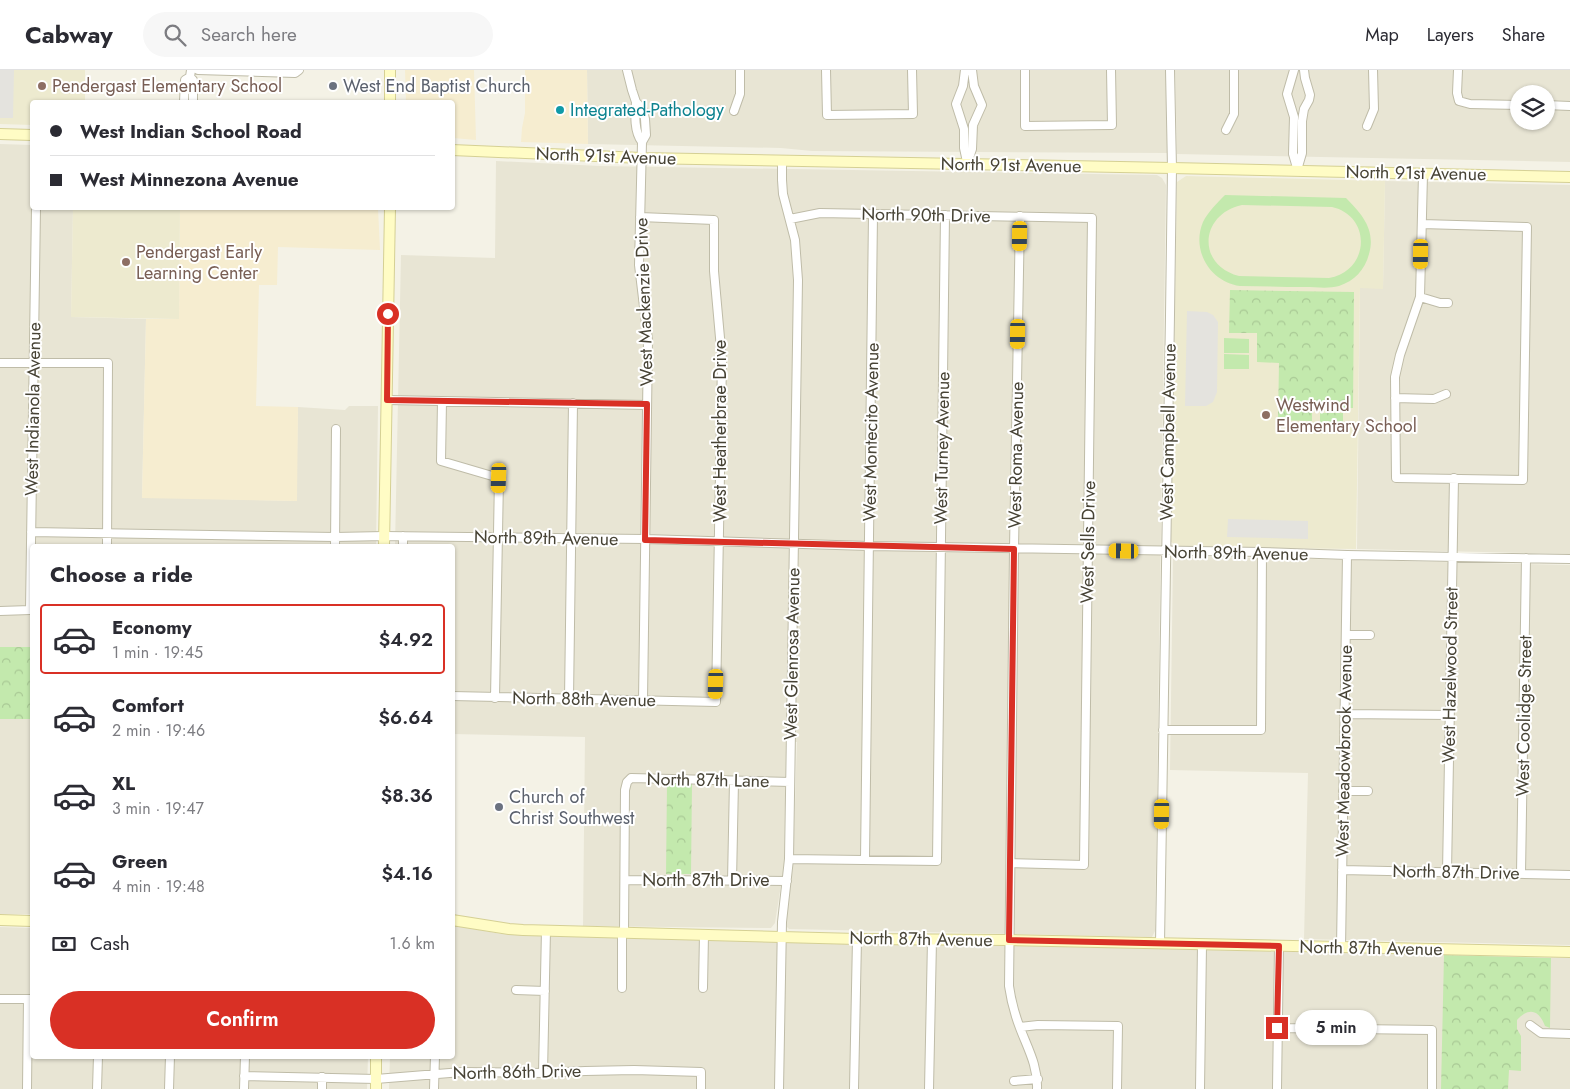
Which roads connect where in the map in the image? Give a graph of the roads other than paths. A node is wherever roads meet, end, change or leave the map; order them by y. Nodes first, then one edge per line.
1 (198, 70) edge
2 (299, 70) edge
3 (390, 70) edge
4 (627, 70) edge
5 (740, 70) edge
6 (826, 70) edge
7 (912, 70) edge
8 (964, 70) edge
9 (972, 70) edge
10 (1025, 70) edge
11 (1111, 70) edge
12 (1170, 70) edge
13 (1234, 70) edge
14 (1374, 70) edge
15 (1458, 70) edge
16 (190, 73) edge
17 (1294, 74) edge
18 (1305, 74) edge
19 (976, 91) junction
20 (960, 92) junction
21 (184, 100) edge
22 (193, 100) edge
23 (390, 100) edge
24 (1510, 105) edge
25 (1555, 105) edge
26 (1570, 106) edge
27 (734, 111) dead end
28 (1367, 126) dead end
29 (1226, 130) dead end
30 (0, 134) edge
31 (30, 135) edge
32 (455, 150) edge
33 (642, 158) junction
34 (782, 161) junction
35 (967, 164) junction
36 (1172, 168) junction
37 (1298, 170) junction
38 (1423, 174) junction
39 (1570, 177) edge
40 (36, 210) edge
41 (390, 210) edge
42 (873, 214) junction
43 (945, 216) junction
44 (1020, 216) junction
45 (640, 217) junction
46 (1092, 218) joint
47 (790, 219) junction
48 (1422, 224) junction
49 (1420, 297) junction
50 (1448, 303) dead end
51 (0, 363) edge
52 (35, 363) junction
53 (1446, 394) dead end
54 (1395, 398) junction
55 (387, 400) junction
56 (442, 401) junction
57 (573, 403) junction
58 (647, 404) junction
59 (336, 429) dead end
60 (1454, 478) junction
61 (31, 532) junction
62 (107, 533) junction
63 (403, 536) junction
64 (335, 537) junction
65 (497, 537) junction
66 (571, 539) junction
67 (645, 540) junction
68 (384, 541) edge
69 (720, 541) junction
70 (31, 544) edge
71 (107, 544) edge
72 (335, 544) edge
73 (403, 544) edge
74 (793, 544) junction
75 (870, 546) junction
76 (941, 548) junction
77 (1014, 549) junction
78 (1088, 550) junction
79 (1166, 552) junction
80 (1262, 552) junction
81 (1347, 555) junction
82 (1452, 556) junction
83 (1526, 558) junction
84 (1570, 559) edge
85 (30, 610) edge
86 (0, 611) edge
87 (1346, 635) junction
88 (1370, 635) dead end
89 (455, 696) edge
90 (495, 698) junction
91 (569, 699) junction
92 (643, 701) junction
93 (716, 702) joint
94 (1344, 714) junction
95 (1449, 716) junction
96 (1163, 730) junction
97 (734, 781) junction
98 (790, 782) junction
99 (1343, 791) junction
100 (1368, 791) dead end
101 (789, 859) junction
102 (865, 859) junction
103 (937, 861) joint
104 (1011, 864) junction
105 (1342, 870) junction
106 (1447, 872) junction
107 (1521, 874) junction
108 (1570, 875) edge
109 (625, 880) junction
110 (732, 881) junction
111 (787, 881) junction
112 (0, 920) edge
113 (455, 920) edge
114 (30, 921) edge
115 (546, 930) junction
116 (624, 932) junction
117 (704, 934) junction
118 (782, 936) junction
119 (857, 939) junction
120 (932, 940) junction
121 (1009, 940) junction
122 (1160, 944) junction
123 (1202, 945) junction
124 (1279, 946) junction
125 (1341, 948) junction
126 (1570, 952) edge
127 (622, 988) dead end
128 (703, 988) dead end
129 (516, 990) dead end
130 (545, 991) junction
131 (0, 999) edge
132 (30, 999) edge
133 (1530, 1025) dead end
134 (1020, 1028) junction
135 (1277, 1028) junction
136 (1570, 1034) edge
137 (98, 1059) edge
138 (170, 1059) edge
139 (245, 1059) edge
140 (376, 1059) edge
141 (435, 1059) edge
142 (543, 1073) junction
143 (434, 1074) junction
144 (244, 1076) junction
145 (322, 1077) junction
146 (1038, 1079) junction
147 (1014, 1080) dead end
148 (376, 1084) edge
149 (27, 1089) edge
150 (97, 1089) edge
151 (169, 1089) edge
152 (244, 1089) edge
153 (322, 1089) edge
154 (434, 1089) edge
155 (701, 1089) edge
156 (779, 1089) edge
157 (854, 1089) edge
158 (929, 1089) edge
159 (1037, 1089) edge
160 (1118, 1089) edge
161 (1200, 1089) edge
162 (1277, 1089) edge
163 (1432, 1089) edge

1 - 2 street
3 - 23 main road
4 - 33 street, West Mackenzie Drive
5 - 27 street
6 - 7 street
8 - 20 street
9 - 19 street
10 - 11 street
12 - 36 street, West Campbell Avenue
13 - 29 street
14 - 28 street
15 - 24 street
16 - 21 street
16 - 22 street
17 - 18 street
17 - 37 street
18 - 37 street
19 - 20 street
19 - 35 street
20 - 35 street
25 - 26 street
30 - 31 main road
32 - 33 main road, North 91st Avenue
33 - 34 main road, North 91st Avenue
33 - 45 street, West Mackenzie Drive
34 - 35 main road, North 91st Avenue
34 - 47 street, West Glenrosa Avenue
35 - 36 main road, North 91st Avenue
36 - 37 main road, North 91st Avenue
36 - 79 street, West Campbell Avenue
37 - 38 main road, North 91st Avenue
38 - 39 main road, North 91st Avenue
38 - 48 street
40 - 52 street, West Indianola Avenue
41 - 55 main road
42 - 43 street, North 90th Drive
42 - 47 street, North 90th Drive
42 - 75 street, West Montecito Avenue
43 - 44 street, North 90th Drive
43 - 76 street, West Turney Avenue
44 - 46 street, North 90th Drive
44 - 77 street, West Roma Avenue
45 - 58 street, West Mackenzie Drive
45 - 69 street, West Heatherbrae Drive
46 - 78 street, West Sells Drive
47 - 74 street, West Glenrosa Avenue
48 - 49 street
48 - 60 street
49 - 50 street
49 - 54 street
51 - 52 street
52 - 61 street, West Indianola Avenue
52 - 62 street
53 - 54 street
54 - 60 street
55 - 56 street
55 - 68 main road
56 - 57 street
56 - 65 street
57 - 58 street
57 - 66 street
58 - 67 street, West Mackenzie Drive
59 - 64 street
60 - 82 street, West Hazelwood Street
61 - 62 street, North 89th Avenue
61 - 70 street, West Indianola Avenue
62 - 64 street, North 89th Avenue
62 - 71 street
63 - 65 street, North 89th Avenue
63 - 68 street, North 89th Avenue
63 - 73 street
64 - 68 street, North 89th Avenue
64 - 72 street
65 - 66 street, North 89th Avenue
65 - 90 street
66 - 67 street, North 89th Avenue
66 - 91 street
67 - 69 street, North 89th Avenue
67 - 92 street, West Mackenzie Drive
69 - 74 street, North 89th Avenue
69 - 93 street, West Heatherbrae Drive
74 - 75 street, North 89th Avenue
74 - 98 street, West Glenrosa Avenue
75 - 76 street, North 89th Avenue
75 - 102 street, West Montecito Avenue
76 - 77 street, North 89th Avenue
76 - 103 street, West Turney Avenue
77 - 78 street, North 89th Avenue
77 - 104 street, West Roma Avenue
78 - 79 street, North 89th Avenue
78 - 104 street, West Sells Drive
79 - 80 street, North 89th Avenue
79 - 96 street, West Campbell Avenue
80 - 81 street, North 89th Avenue
80 - 96 street
81 - 82 street, North 89th Avenue
81 - 87 street, West Meadowbrook Avenue
82 - 83 street, North 89th Avenue
82 - 95 street, West Hazelwood Street
83 - 84 street, North 89th Avenue
83 - 107 street, West Coolidge Street
85 - 86 street, West Indianola Avenue
87 - 88 street
87 - 94 street, West Meadowbrook Avenue
89 - 90 street, North 88th Avenue
90 - 91 street, North 88th Avenue
91 - 92 street, North 88th Avenue
92 - 93 street, North 88th Avenue
94 - 95 street
94 - 99 street, West Meadowbrook Avenue
95 - 106 street, West Hazelwood Street
96 - 122 street, West Campbell Avenue
97 - 98 street, North 87th Lane
97 - 109 street, North 87th Lane
97 - 110 street
98 - 101 street, West Glenrosa Avenue
99 - 100 street
99 - 105 street, West Meadowbrook Avenue
101 - 102 street, North 87th Drive
101 - 111 street, West Glenrosa Avenue
102 - 103 street, North 87th Drive
104 - 121 street, West Roma Avenue
105 - 106 street, North 87th Drive
105 - 125 street, West Meadowbrook Avenue
106 - 107 street, North 87th Drive
107 - 108 street, North 87th Drive
109 - 110 street, North 87th Drive
109 - 116 street
110 - 111 street, North 87th Drive
111 - 118 street, West Glenrosa Avenue
112 - 114 main road
113 - 115 main road, North 87th Avenue
115 - 116 main road, North 87th Avenue
115 - 130 street
116 - 117 main road, North 87th Avenue
116 - 127 street
117 - 118 main road, North 87th Avenue
117 - 128 street
118 - 119 main road, North 87th Avenue
118 - 156 street, West Glenrosa Avenue
119 - 120 main road, North 87th Avenue
119 - 157 street
120 - 121 main road, North 87th Avenue
120 - 158 street
121 - 122 main road, North 87th Avenue
121 - 134 street, West Roma Avenue
122 - 123 main road, North 87th Avenue
123 - 124 main road, North 87th Avenue
123 - 161 street
124 - 125 main road, North 87th Avenue
124 - 135 street
125 - 126 main road, North 87th Avenue
129 - 130 street
130 - 142 street
131 - 132 street
132 - 149 street
133 - 136 street
134 - 146 street, West Roma Avenue
134 - 160 street
135 - 162 street
135 - 163 street
137 - 150 street
138 - 151 street
139 - 144 street
140 - 148 main road
141 - 143 street
142 - 143 street, North 86th Drive
142 - 155 street, North 86th Drive
143 - 148 street, North 86th Drive
143 - 154 street
144 - 145 street, North 86th Drive
144 - 152 street
145 - 148 street, North 86th Drive
145 - 153 street
146 - 147 street
146 - 159 street, West Roma Avenue

